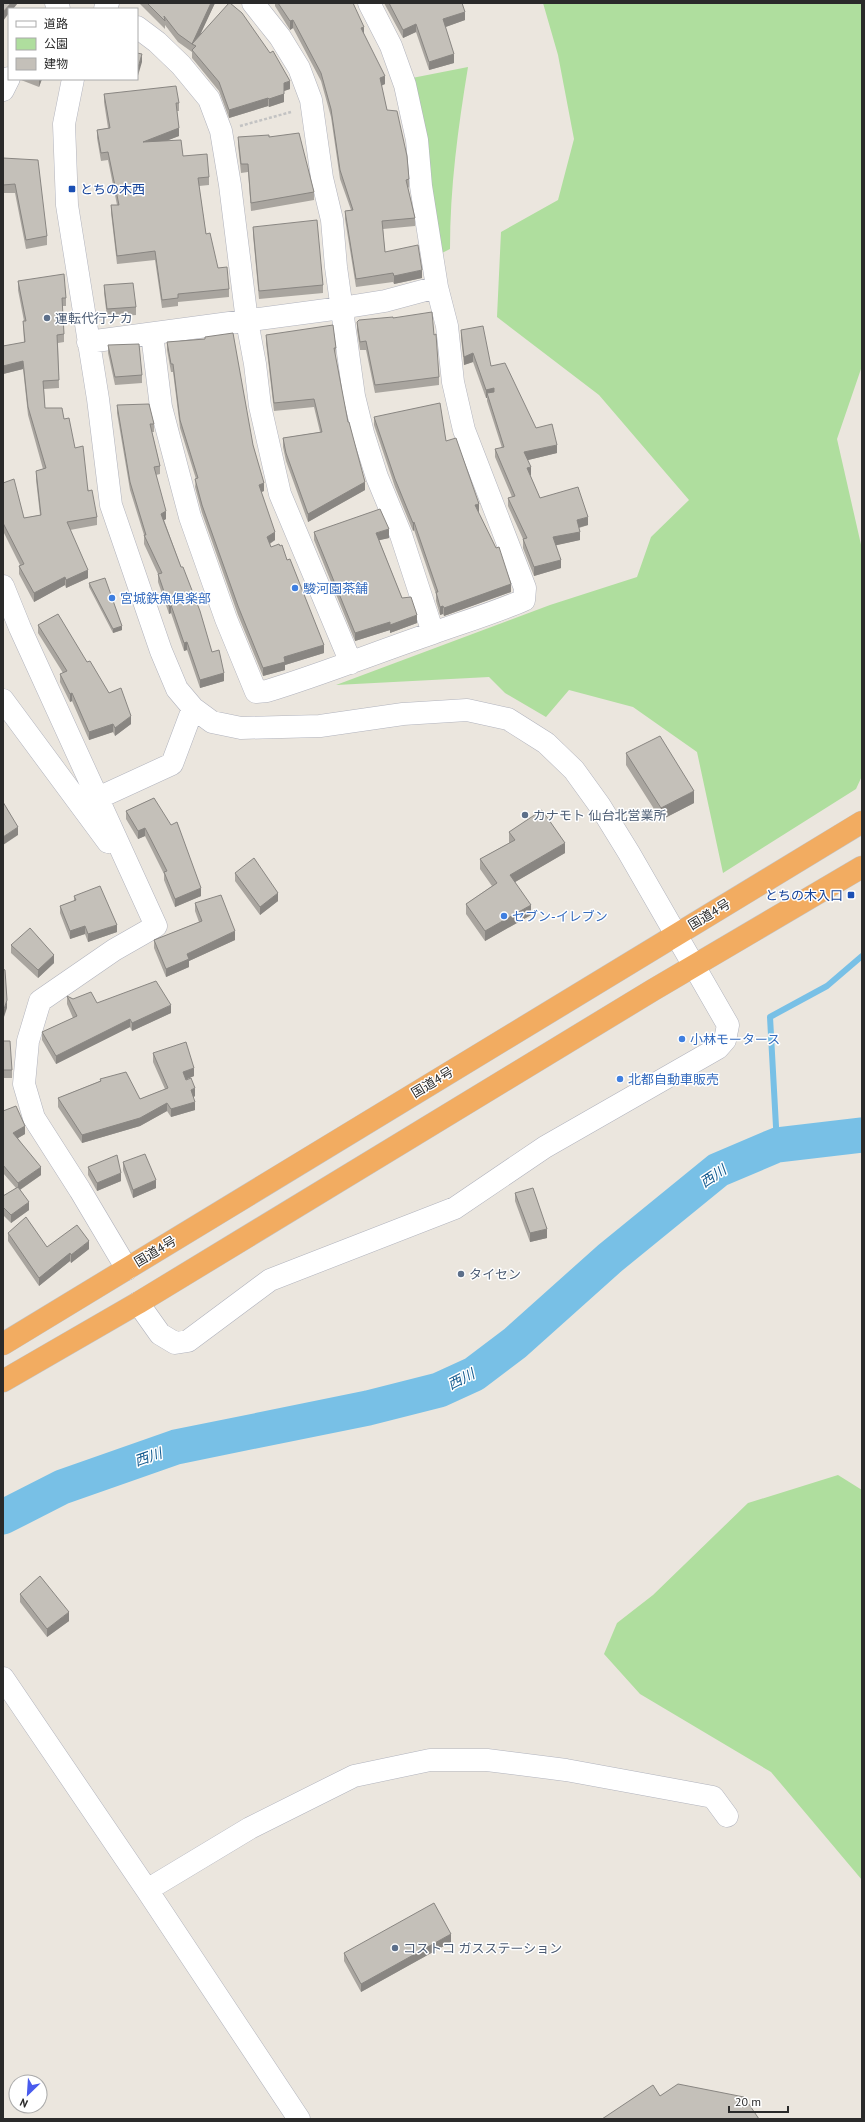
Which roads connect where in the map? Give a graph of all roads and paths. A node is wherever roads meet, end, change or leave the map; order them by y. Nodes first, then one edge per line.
1 (253, 3) edge
2 (369, 3) edge
3 (138, 28) edge
4 (8, 80) edge
5 (73, 80) edge
6 (3, 90) edge
7 (311, 107) junction
8 (220, 131) junction
9 (437, 287) junction
10 (341, 308) junction
11 (246, 321) junction
12 (152, 334) junction
13 (88, 342) junction
14 (3, 586) edge
15 (433, 633) junction
16 (351, 663) junction
17 (3, 700) edge
18 (193, 708) junction
19 (98, 798) junction
20 (862, 822) edge
21 (862, 867) edge
22 (132, 874) junction
23 (677, 934) junction
24 (695, 967) junction
25 (127, 1269) junction
26 (138, 1303) junction
27 (3, 1344) edge
28 (3, 1382) edge
29 (3, 1678) edge
30 (728, 1816) dead end
31 (147, 1890) junction
32 (299, 2119) edge

1 - 7 street
2 - 9 street
3 - 8 street
4 - 6 street
5 - 13 street
7 - 8 path
7 - 10 street
8 - 11 street
9 - 10 street
9 - 15 street
10 - 11 street
10 - 15 street
11 - 12 street
11 - 16 street
12 - 13 street
12 - 16 street
13 - 18 street
14 - 19 street
15 - 16 street
17 - 22 street
18 - 19 street
18 - 23 street
19 - 22 street
20 - 23 highway, 国道4号
21 - 24 highway
22 - 25 street
23 - 24 street
23 - 25 highway, 国道4号
24 - 26 highway
24 - 26 street
25 - 27 highway, 国道4号
26 - 28 highway
29 - 31 street
30 - 31 street
31 - 32 street

